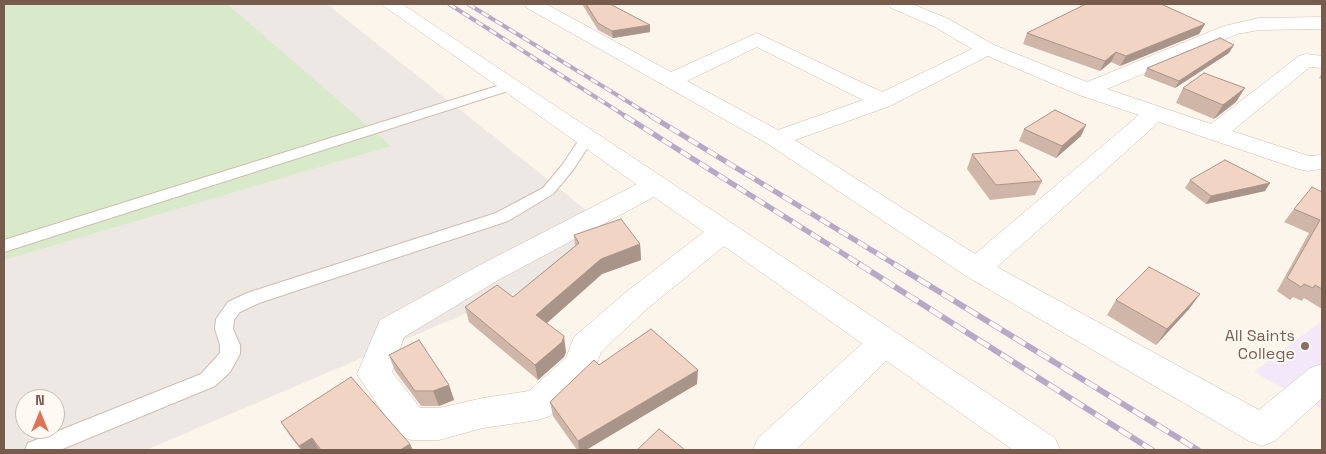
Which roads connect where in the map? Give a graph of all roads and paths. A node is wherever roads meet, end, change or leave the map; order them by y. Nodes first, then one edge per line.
1 (390, 4) edge
2 (533, 4) edge
3 (897, 4) edge
4 (1201, 23) edge
5 (1322, 23) edge
6 (1224, 33) junction
7 (987, 49) junction
8 (1322, 62) edge
9 (671, 80) junction
10 (510, 86) junction
11 (1087, 90) junction
12 (882, 102) junction
13 (1155, 113) junction
14 (1216, 132) junction
15 (587, 138) junction
16 (776, 139) junction
17 (1322, 162) edge
18 (656, 185) junction
19 (723, 232) junction
20 (4, 246) edge
21 (976, 269) junction
22 (885, 342) junction
23 (1322, 378) edge
24 (36, 450) edge
25 (771, 450) edge
26 (1042, 450) edge

1 - 10 street
2 - 9 street
3 - 7 street
4 - 6 street
5 - 6 street
6 - 11 street
7 - 11 street
7 - 12 street
8 - 14 street
9 - 12 street
9 - 16 street
10 - 15 street
10 - 20 lane
11 - 13 street
12 - 16 street
13 - 14 street
13 - 21 street
14 - 17 street
15 - 18 street
15 - 24 lane
16 - 21 street
18 - 19 street
18 - 19 street
19 - 22 street
21 - 23 street
22 - 25 street
22 - 26 street

